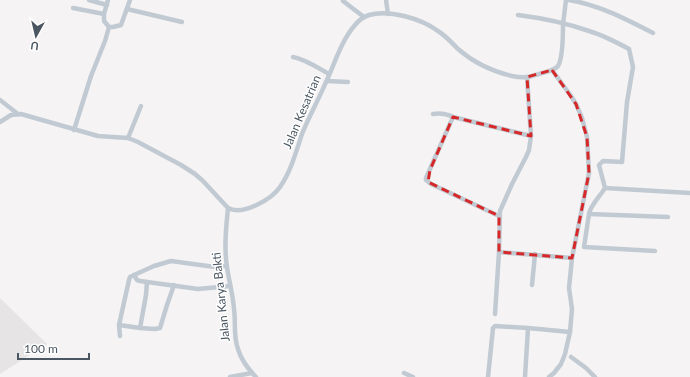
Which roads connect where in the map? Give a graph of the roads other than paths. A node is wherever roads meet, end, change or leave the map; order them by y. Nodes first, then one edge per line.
1 (89, 0) edge
2 (130, 0) edge
3 (386, 0) edge
4 (568, 0) edge
5 (343, 1) dead end
6 (108, 2) edge
7 (73, 8) dead end
8 (127, 9) junction
9 (104, 14) junction
10 (388, 14) junction
11 (518, 15) dead end
12 (364, 17) junction
13 (182, 22) dead end
14 (564, 24) junction
15 (109, 27) junction
16 (653, 33) dead end
17 (293, 57) dead end
18 (552, 70) junction
19 (329, 74) junction
20 (527, 77) junction
21 (327, 81) junction
22 (348, 82) dead end
23 (0, 100) edge
24 (141, 106) dead end
25 (18, 114) junction
26 (433, 114) dead end
27 (453, 117) junction
28 (0, 122) edge
29 (74, 130) junction
30 (531, 136) junction
31 (128, 138) junction
32 (605, 188) junction
33 (690, 193) edge
34 (228, 208) junction
35 (589, 214) junction
36 (499, 216) junction
37 (668, 217) dead end
38 (655, 251) dead end
39 (499, 252) junction
40 (535, 254) junction
41 (572, 258) junction
42 (227, 266) junction
43 (134, 275) junction
44 (147, 282) junction
45 (174, 285) junction
46 (532, 285) dead end
47 (230, 286) junction
48 (495, 314) dead end
49 (119, 325) junction
50 (140, 328) junction
51 (528, 328) junction
52 (570, 332) junction
53 (120, 336) dead end
54 (571, 357) dead end
55 (404, 373) dead end
56 (254, 375) edge
57 (230, 377) edge
58 (413, 377) edge
59 (488, 377) edge
60 (525, 377) edge
61 (549, 377) edge
62 (595, 377) edge

1 - 6 street
2 - 8 street
3 - 10 street
4 - 14 street
4 - 16 street
5 - 12 street
6 - 9 street
7 - 9 street
8 - 13 street
8 - 15 street
9 - 15 street
10 - 12 street
10 - 20 street
11 - 14 street
12 - 19 street, Jalan Kesatrian
14 - 18 street
14 - 32 street
15 - 29 street
17 - 19 street
18 - 20 street
18 - 41 street
19 - 21 street, Jalan Kesatrian
20 - 30 street
21 - 22 street
21 - 34 street, Jalan Kesatrian
23 - 25 street
24 - 31 street
25 - 28 street
25 - 29 street
26 - 27 street
27 - 30 street
27 - 36 street
29 - 31 street
30 - 36 street
31 - 34 street
32 - 33 street
32 - 35 street
34 - 42 street, Jalan Karya Bakti
35 - 37 street
35 - 38 street
36 - 39 street
39 - 40 street
39 - 48 street
40 - 41 street
40 - 46 street
41 - 52 street
42 - 43 street
42 - 47 street, Jalan Karya Bakti
43 - 44 street
43 - 49 street
44 - 45 street
44 - 50 street
45 - 47 street
45 - 50 street
47 - 56 street, Jalan Karya Bakti
49 - 50 street
49 - 53 street
51 - 52 street
51 - 59 street
51 - 60 street
52 - 61 street
54 - 62 street
55 - 58 street
56 - 57 street

